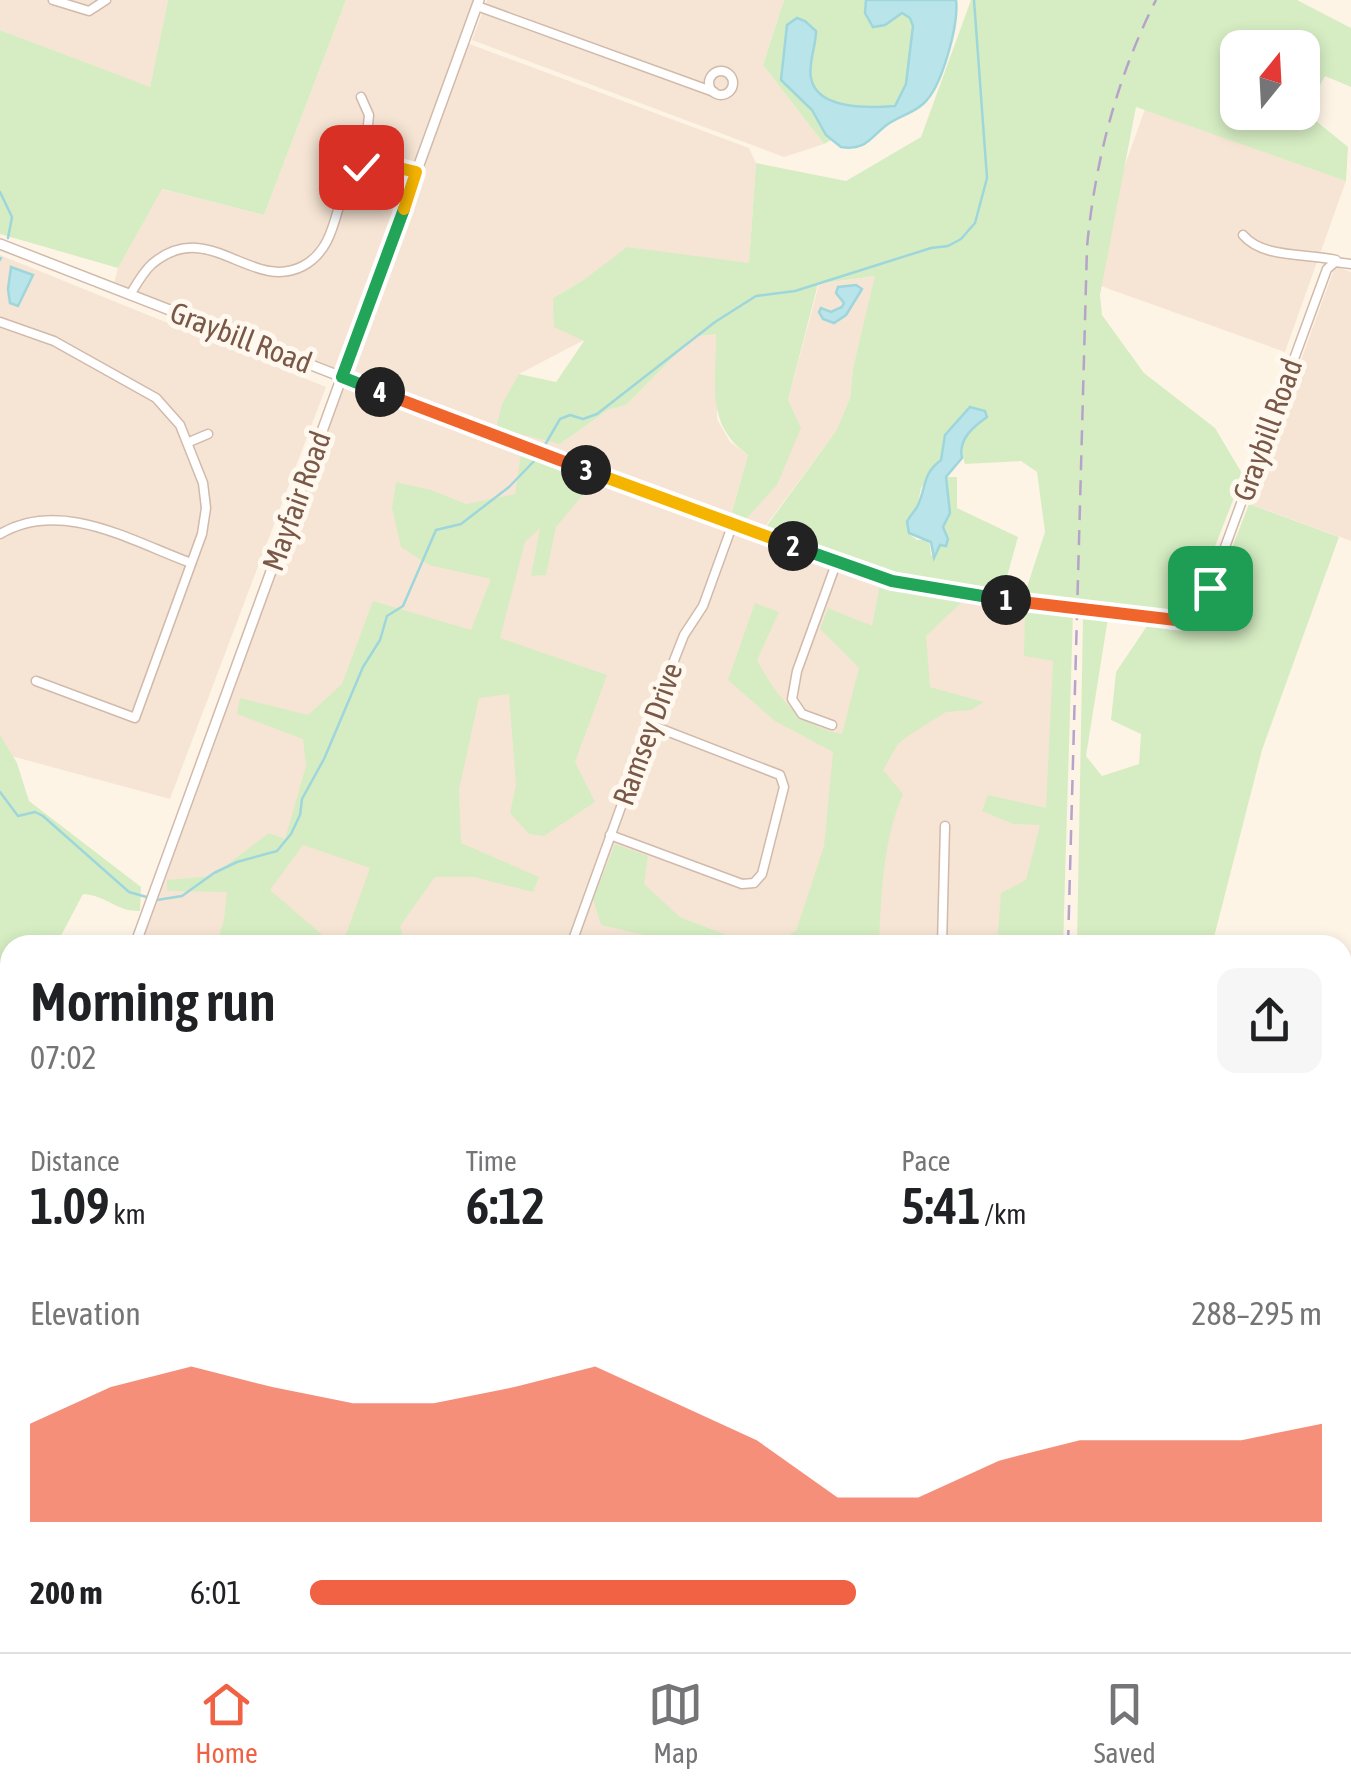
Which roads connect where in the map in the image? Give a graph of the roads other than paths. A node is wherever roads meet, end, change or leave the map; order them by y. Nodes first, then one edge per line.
1 (53, 0) edge
2 (106, 0) edge
3 (478, 3) edge
4 (714, 92) dead end
5 (361, 97) dead end
6 (364, 166) junction
7 (416, 172) junction
8 (1243, 235) dead end
9 (0, 244) edge
10 (1340, 261) junction
11 (1351, 264) edge
12 (130, 295) junction
13 (0, 322) edge
14 (342, 377) junction
15 (208, 434) dead end
16 (189, 442) junction
17 (732, 526) junction
18 (0, 534) edge
19 (837, 561) junction
20 (191, 563) junction
21 (36, 681) dead end
22 (651, 725) junction
23 (832, 726) dead end
24 (945, 826) dead end
25 (610, 835) junction
26 (138, 935) edge
27 (575, 935) edge
28 (942, 935) edge

1 - 2 street
3 - 4 street
3 - 7 street, Mayfair Road
5 - 6 street
6 - 7 street
6 - 12 street
7 - 14 street, Mayfair Road
8 - 10 street
9 - 12 street, Graybill Road
10 - 11 street
10 - 19 street, Graybill Road
12 - 14 street, Graybill Road
13 - 16 street
14 - 17 street, Graybill Road
14 - 26 street, Mayfair Road
15 - 16 street
16 - 20 street
17 - 19 street, Graybill Road
17 - 22 street, Ramsey Drive
18 - 20 street
19 - 23 street
20 - 21 street
22 - 25 street, Ramsey Drive
22 - 25 street
24 - 28 street
25 - 27 street, Ramsey Drive

